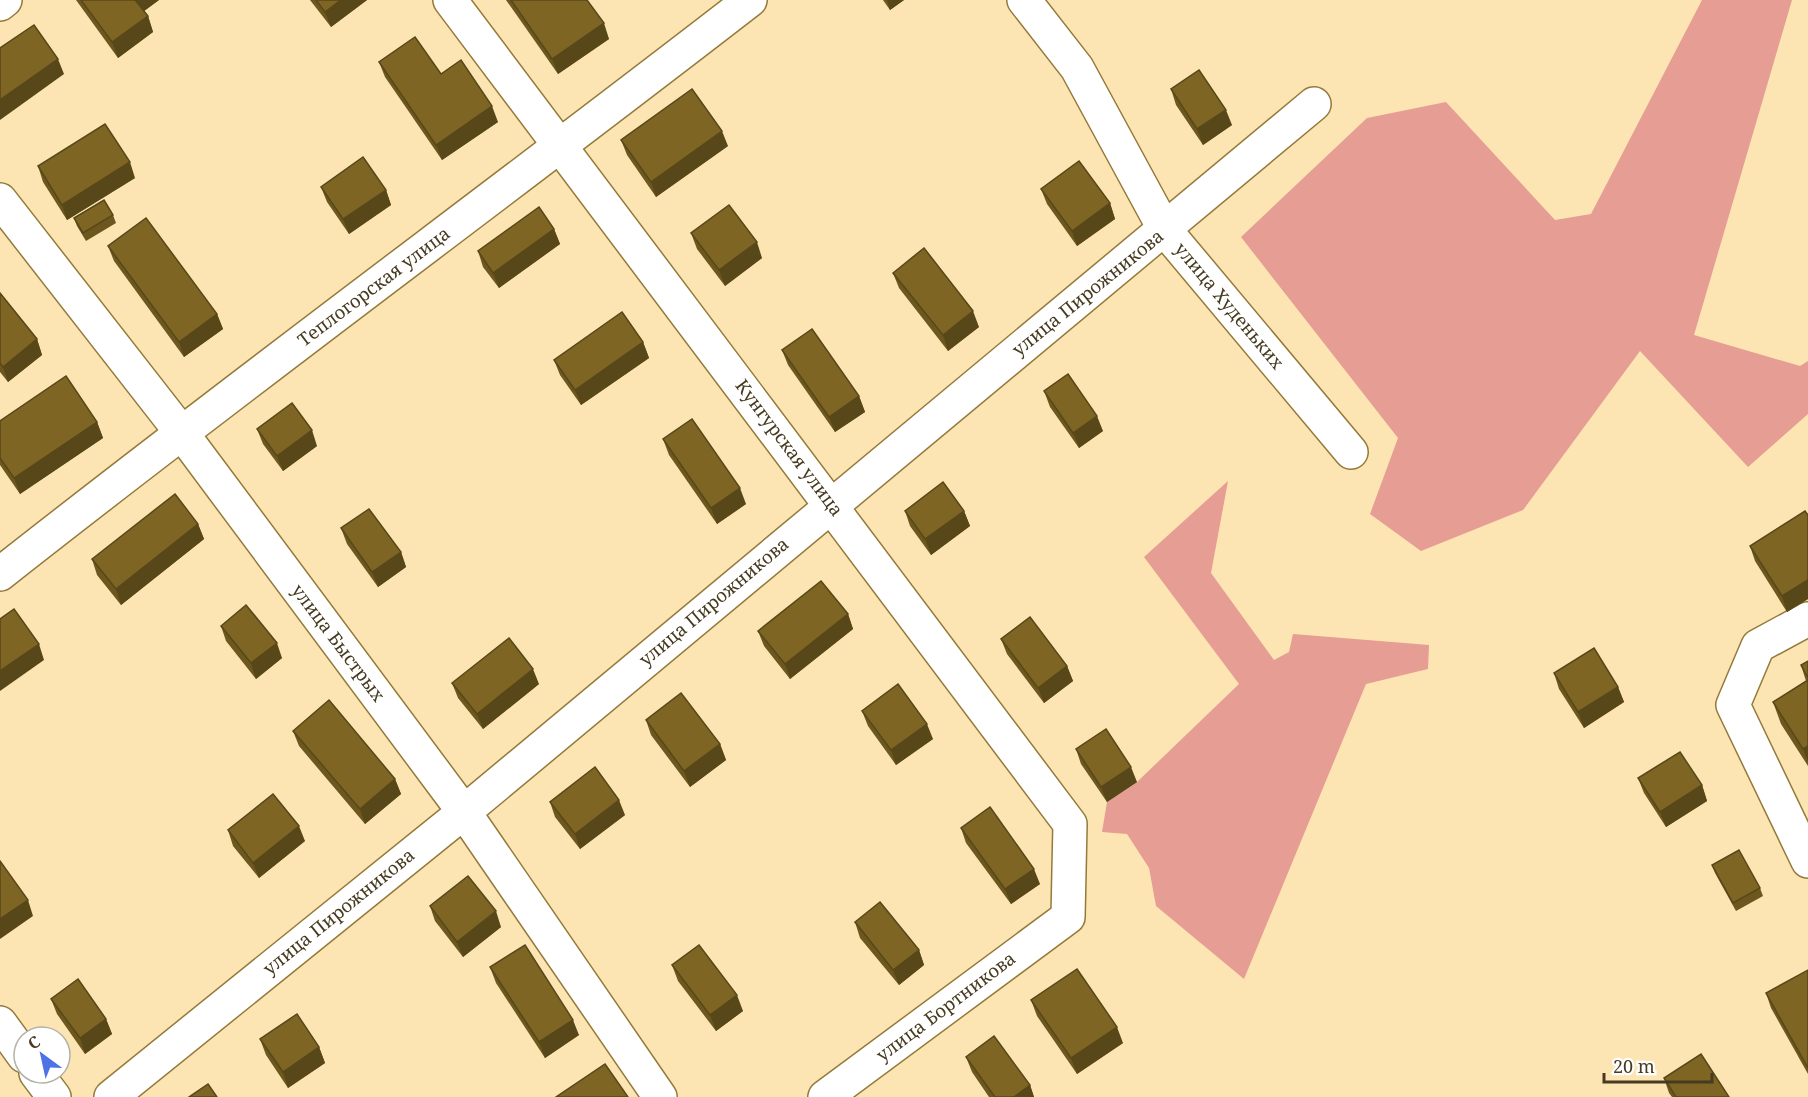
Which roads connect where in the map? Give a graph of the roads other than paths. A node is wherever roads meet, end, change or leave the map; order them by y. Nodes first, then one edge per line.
1 (5, 0) edge
2 (450, 0) edge
3 (750, 0) edge
4 (1024, 0) edge
5 (0, 4) edge
6 (1314, 104) dead end
7 (562, 146) junction
8 (0, 200) edge
9 (1165, 230) junction
10 (181, 432) junction
11 (1351, 452) dead end
12 (831, 504) junction
13 (0, 574) edge
14 (1808, 619) edge
15 (464, 812) junction
16 (1808, 861) edge
17 (1068, 917) joint
18 (0, 1023) edge
19 (12, 1040) edge
20 (111, 1097) edge
21 (660, 1097) edge
22 (825, 1097) edge

1 - 5 street
2 - 7 street, Кунгурская улица
3 - 7 street, Теплогорская улица
4 - 9 street, улица Худеньких
6 - 9 street, улица Пирожникова
7 - 10 street, Теплогорская улица
7 - 12 street, Кунгурская улица
8 - 10 street, улица Быстрых
9 - 11 street, улица Худеньких
9 - 12 street, улица Пирожникова
10 - 13 street, Теплогорская улица
10 - 15 street, улица Быстрых
12 - 15 street, улица Пирожникова
12 - 17 street, Кунгурская улица
14 - 16 street
15 - 20 street, улица Пирожникова
15 - 21 street, улица Быстрых
17 - 22 street, улица Бортникова
18 - 19 street

